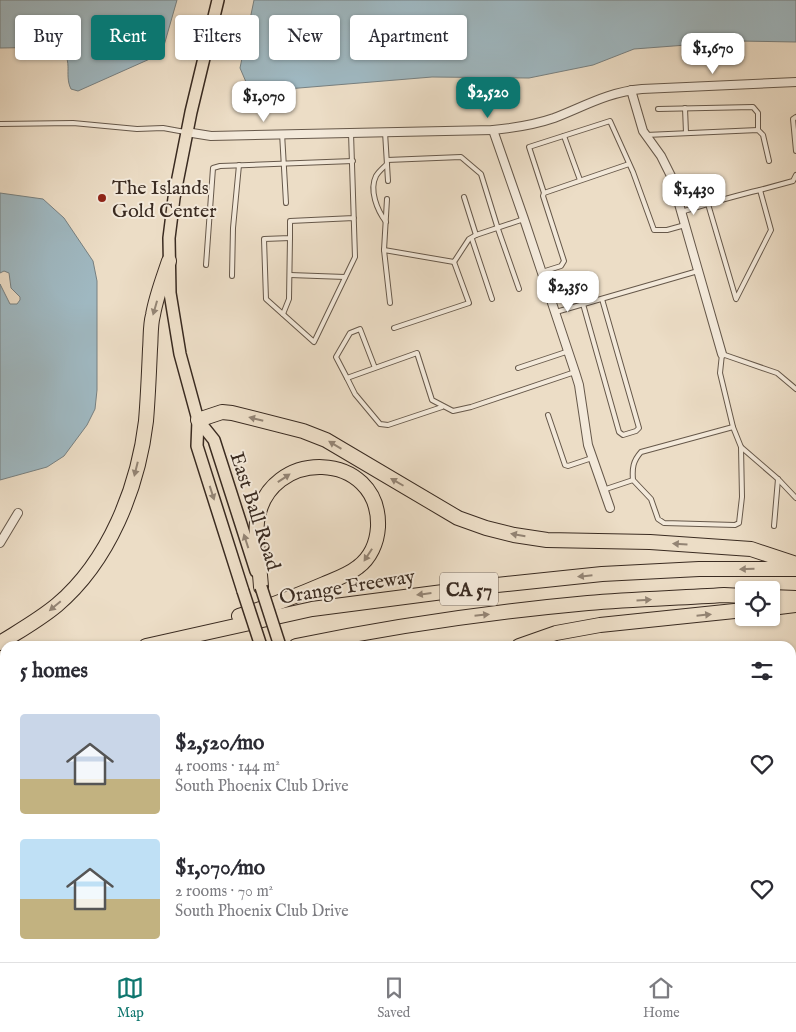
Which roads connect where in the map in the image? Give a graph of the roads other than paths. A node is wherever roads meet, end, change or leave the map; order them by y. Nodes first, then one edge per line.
1 (218, 0) edge
2 (796, 82) edge
3 (631, 90) junction
4 (658, 108) dead end
5 (685, 108) junction
6 (796, 117) edge
7 (0, 124) edge
8 (493, 130) junction
9 (758, 130) junction
10 (795, 131) edge
11 (186, 132) junction
12 (385, 132) junction
13 (351, 133) junction
14 (686, 133) junction
15 (282, 134) junction
16 (646, 135) junction
17 (564, 136) junction
18 (796, 151) edge
19 (353, 161) junction
20 (769, 161) dead end
21 (387, 162) junction
22 (284, 163) junction
23 (629, 164) junction
24 (239, 165) junction
25 (796, 175) edge
26 (580, 180) junction
27 (388, 181) dead end
28 (760, 190) junction
29 (544, 193) junction
30 (464, 197) dead end
31 (387, 199) dead end
32 (286, 203) dead end
33 (708, 204) junction
34 (681, 212) junction
35 (287, 216) dead end
36 (354, 218) junction
37 (524, 219) junction
38 (290, 221) junction
39 (386, 222) junction
40 (685, 225) junction
41 (498, 229) junction
42 (476, 235) junction
43 (290, 238) junction
44 (472, 239) junction
45 (384, 250) junction
46 (168, 261) junction
47 (454, 262) junction
48 (206, 265) dead end
49 (698, 271) junction
50 (542, 272) junction
51 (290, 275) junction
52 (232, 276) dead end
53 (345, 278) junction
54 (519, 289) dead end
55 (492, 299) dead end
56 (602, 299) junction
57 (390, 303) dead end
58 (582, 304) junction
59 (556, 312) junction
60 (283, 314) junction
61 (394, 328) dead end
62 (568, 351) junction
63 (722, 354) junction
64 (375, 368) junction
65 (518, 368) dead end
66 (576, 372) junction
67 (347, 378) junction
68 (796, 389) edge
69 (442, 407) junction
70 (548, 415) dead end
71 (198, 420) junction
72 (733, 427) junction
73 (741, 447) junction
74 (592, 458) junction
75 (633, 480) junction
76 (778, 480) junction
77 (604, 490) junction
78 (796, 498) edge
79 (610, 508) dead end
80 (18, 513) dead end
81 (774, 526) dead end
82 (0, 543) edge
83 (796, 564) edge
84 (796, 569) edge
85 (261, 587) junction
86 (735, 596) edge
87 (780, 597) edge
88 (796, 598) edge
89 (796, 605) edge
90 (780, 607) edge
91 (735, 611) edge
92 (359, 633) junction
93 (3, 641) edge
94 (154, 641) edge
95 (168, 641) edge
96 (259, 641) edge
97 (278, 641) edge
98 (320, 641) edge
99 (333, 641) edge
100 (533, 641) edge

1 - 11 main road, East Ball Road
2 - 3 street
3 - 8 street
3 - 16 street
4 - 5 lane
5 - 9 lane
5 - 14 lane
6 - 10 lane
7 - 11 lane
8 - 12 street
8 - 37 street
9 - 14 lane
9 - 20 lane
10 - 18 lane
11 - 15 street
11 - 46 main road, East Ball Road
12 - 13 street
12 - 21 lane
13 - 15 street
13 - 19 lane
14 - 16 lane
15 - 22 lane
16 - 34 street
17 - 23 lane
17 - 26 lane
17 - 29 lane
19 - 22 lane
19 - 36 lane
21 - 27 lane
21 - 39 lane
21 - 41 lane
22 - 24 lane
22 - 32 lane
23 - 26 lane
23 - 40 lane
24 - 48 lane
24 - 52 lane
25 - 28 lane
26 - 29 lane
28 - 33 lane
28 - 33 lane
29 - 50 lane
30 - 42 lane
31 - 39 lane
33 - 34 lane
34 - 40 street
35 - 38 lane
36 - 38 lane
36 - 53 lane
37 - 41 lane
37 - 50 street
38 - 43 lane
39 - 45 lane
40 - 49 street
41 - 42 lane
41 - 54 lane
42 - 44 lane
43 - 51 lane
43 - 60 lane
44 - 47 lane
44 - 55 lane
45 - 47 lane
45 - 57 lane
46 - 71 main road, East Ball Road
46 -> 93 highway
47 - 61 lane
49 - 56 lane
49 - 63 street
50 - 59 street
51 - 53 lane
51 - 60 lane
53 - 60 lane
56 - 58 lane
56 - 58 lane
58 - 59 lane
59 - 62 street
62 - 65 lane
62 - 66 street
63 - 68 lane
63 - 72 lane
64 - 67 lane
64 - 67 lane
64 - 69 lane
66 - 69 lane
66 - 74 street
67 - 69 lane
70 - 74 lane
83 -> 71 highway
85 -> 71 main road, East Ball Road
71 -> 96 main road, East Ball Road, bridge
72 - 73 lane
72 - 75 lane
73 - 75 lane
73 - 76 lane
74 - 77 street
75 - 77 lane
76 - 78 lane
76 - 81 lane
77 - 79 street
80 - 82 street
84 -> 95 highway, Orange Freeway / CA 57
85 -> 94 highway
85 - 97 main road, East Ball Road, bridge
92 -> 86 highway, CA 57
87 - 88 highway
89 - 90 highway
100 -> 91 highway
92 - 98 highway, CA 57
92 - 99 highway

